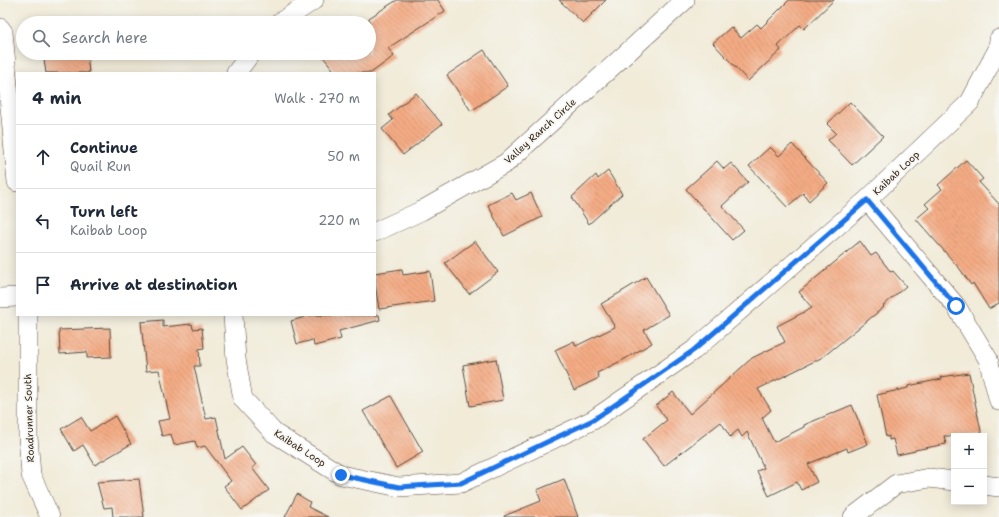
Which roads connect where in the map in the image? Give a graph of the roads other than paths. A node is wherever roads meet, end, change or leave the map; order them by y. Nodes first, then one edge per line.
1 (314, 0) edge
2 (685, 0) edge
3 (290, 16) edge
4 (0, 28) edge
5 (999, 40) edge
6 (246, 60) edge
7 (237, 72) edge
8 (16, 171) edge
9 (867, 200) junction
10 (376, 232) edge
11 (16, 297) edge
12 (0, 298) edge
13 (28, 316) edge
14 (233, 316) edge
15 (999, 401) edge
16 (951, 481) edge
17 (987, 485) edge
18 (999, 487) edge
19 (50, 517) edge
20 (854, 517) edge

1 - 3 street
2 - 10 street, Valley Ranch Circle
4 - 8 street
5 - 9 street, Kaibab Loop
6 - 7 street
9 - 14 street, Kaibab Loop
9 - 15 street
11 - 12 street
13 - 19 street, Roadrunner South
16 - 20 street
17 - 18 street

